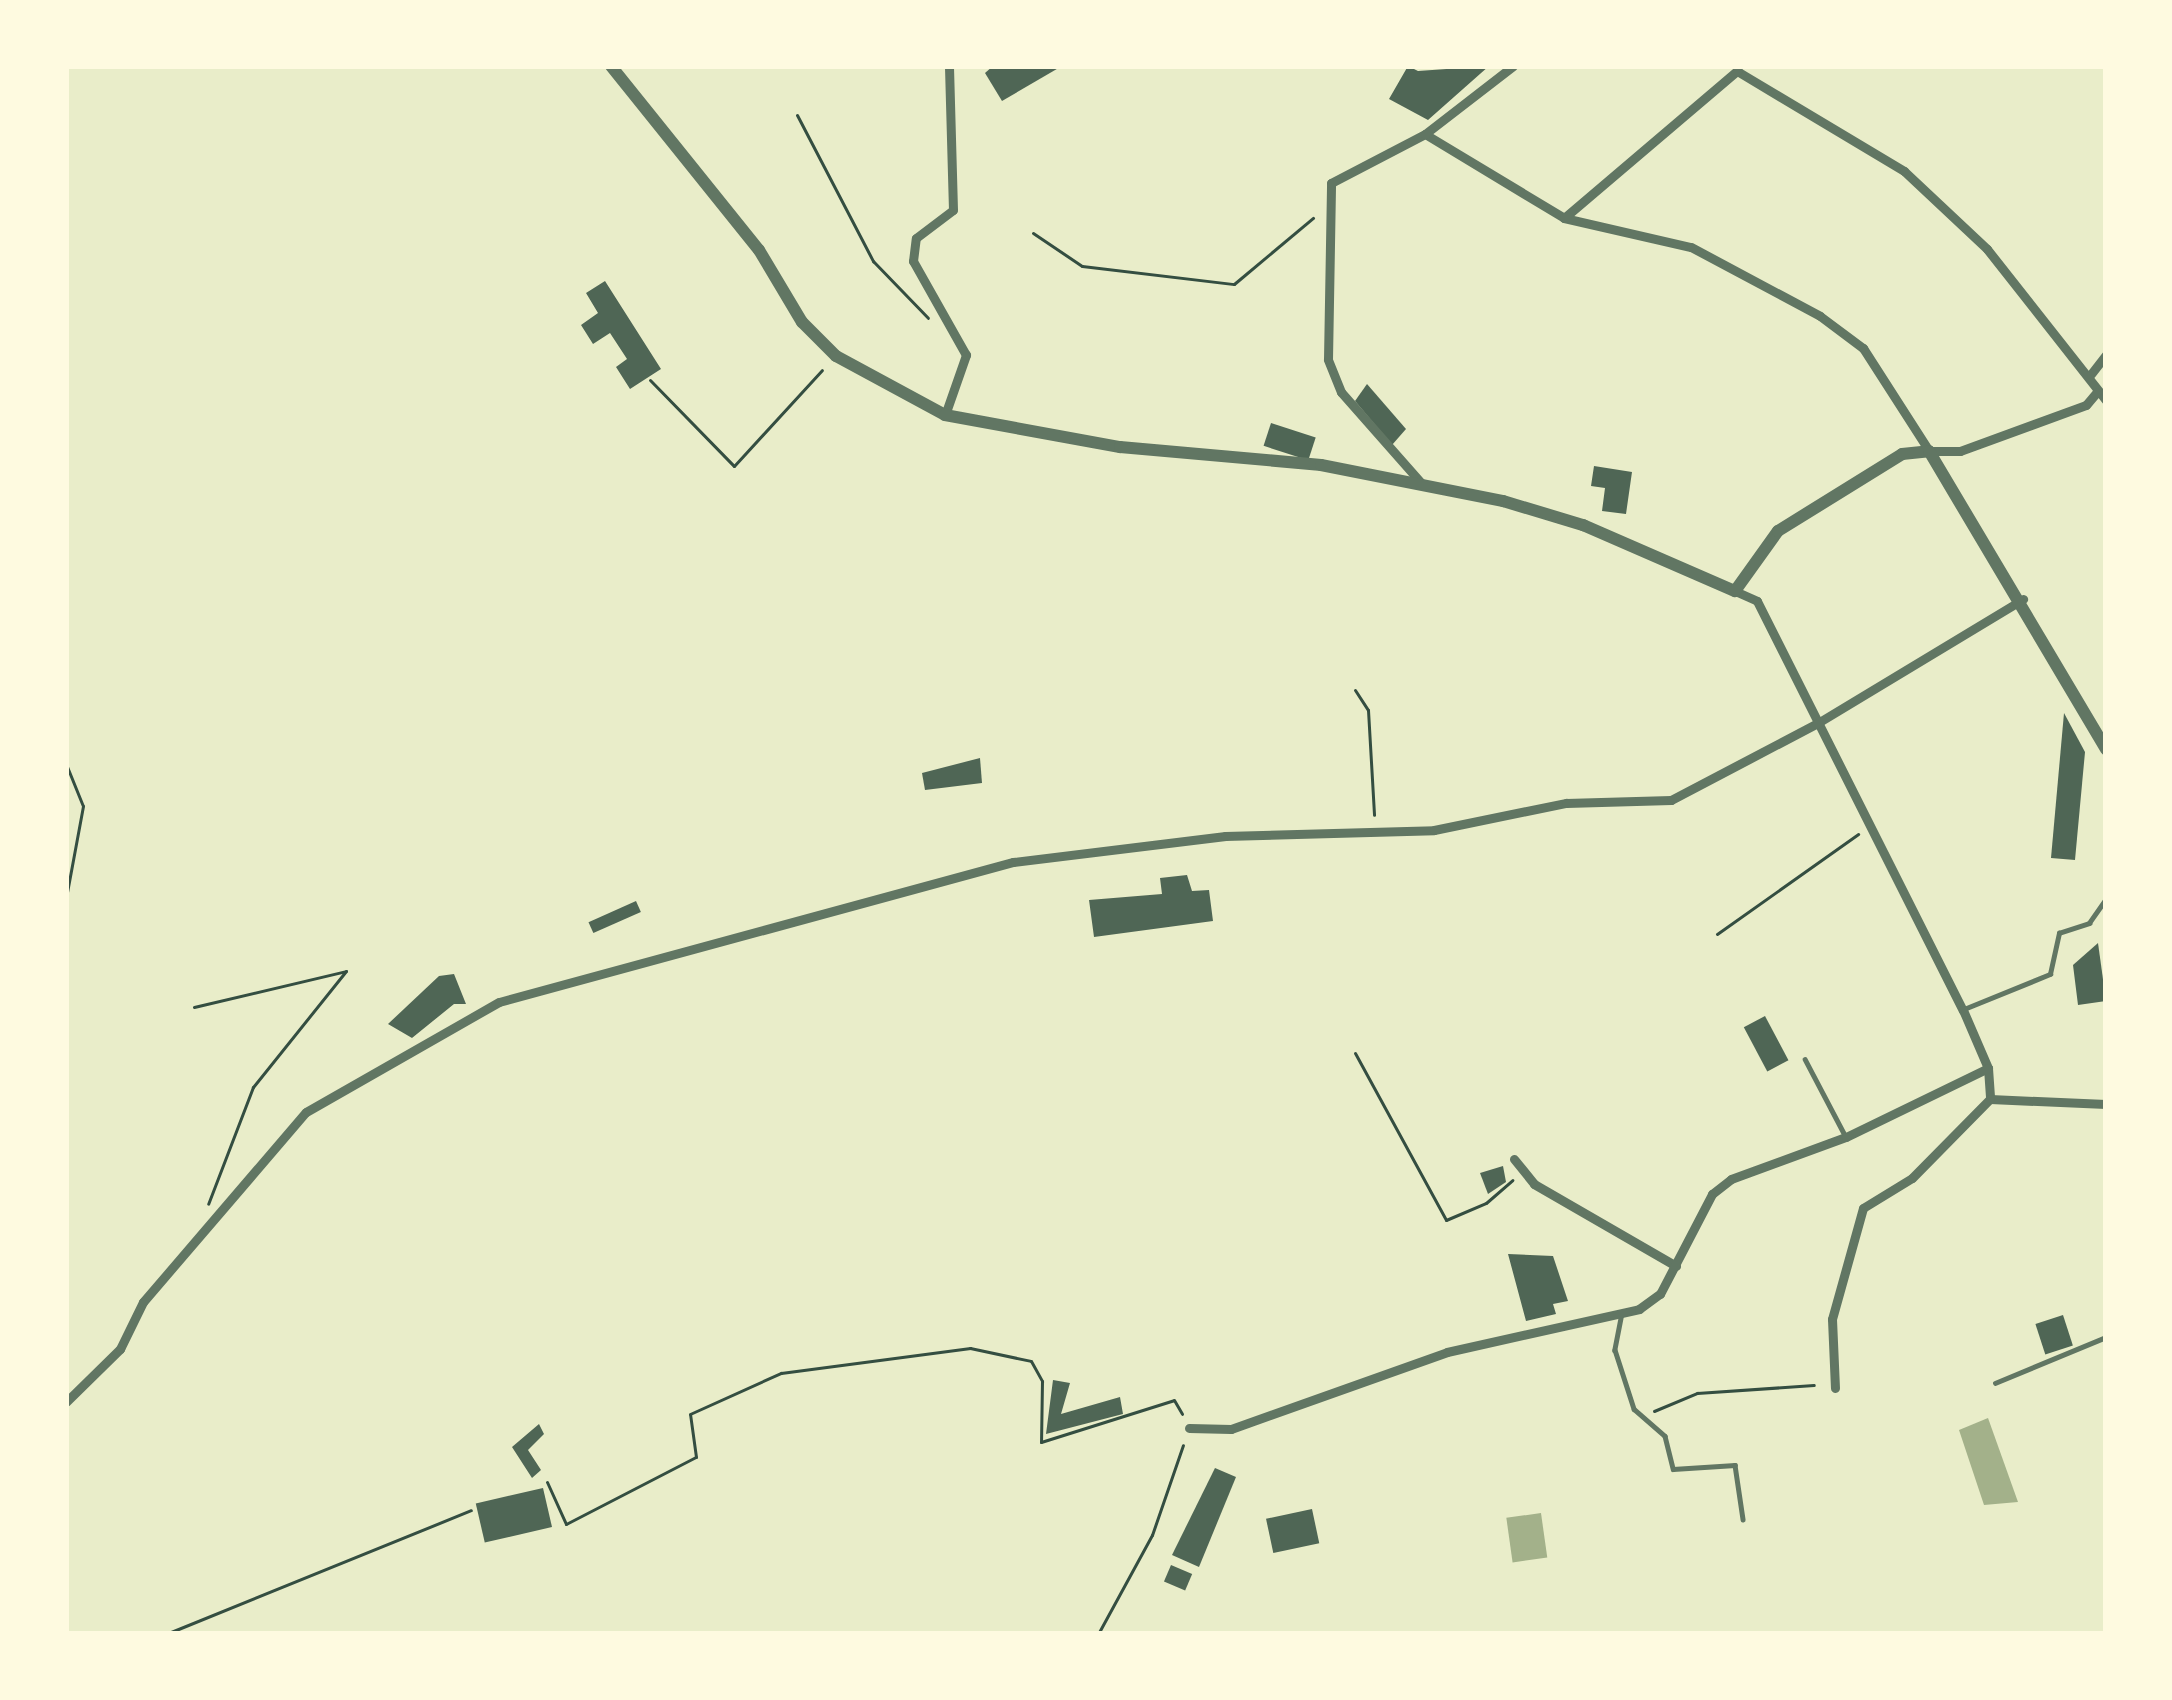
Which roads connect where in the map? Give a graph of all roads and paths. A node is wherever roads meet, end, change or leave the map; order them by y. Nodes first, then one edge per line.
1 (610, 66) edge
2 (949, 66) edge
3 (1513, 66) edge
4 (1738, 69) edge
5 (797, 115) dead end
6 (1425, 134) junction
7 (1330, 212) junction
8 (1564, 218) junction
9 (1033, 233) dead end
10 (950, 330) junction
11 (2106, 355) edge
12 (836, 356) junction
13 (2091, 374) junction
14 (650, 380) dead end
15 (2101, 397) edge
16 (945, 415) junction
17 (1929, 451) junction
18 (1429, 492) junction
19 (1735, 591) junction
20 (2023, 599) junction
21 (1355, 690) dead end
22 (1816, 724) junction
23 (2106, 749) edge
24 (66, 764) edge
25 (1869, 826) junction
26 (1375, 828) junction
27 (66, 898) edge
28 (2106, 898) edge
29 (1718, 934) dead end
30 (194, 1007) dead end
31 (1963, 1010) junction
32 (1355, 1053) dead end
33 (1805, 1059) dead end
34 (1988, 1068) junction
35 (1990, 1099) junction
36 (2106, 1104) edge
37 (1846, 1137) junction
38 (1514, 1159) dead end
39 (1523, 1171) junction
40 (218, 1219) junction
41 (1676, 1266) junction
42 (1622, 1312) junction
43 (2106, 1337) edge
44 (1995, 1383) dead end
45 (1814, 1385) dead end
46 (1835, 1388) dead end
47 (66, 1402) edge
48 (1647, 1414) junction
49 (1189, 1428) junction
50 (547, 1482) dead end
51 (471, 1510) dead end
52 (1743, 1519) dead end
53 (166, 1634) edge
54 (1098, 1634) edge

1 - 12 street
2 - 10 street
3 - 6 street
4 - 8 street
4 - 13 street
5 - 10 path
6 - 7 street
6 - 8 street
7 - 9 path
7 - 18 street
8 - 17 street
10 - 16 street
11 - 13 street
12 - 14 path
12 - 16 street
13 - 15 street
15 - 17 street
16 - 18 street
17 - 19 street
17 - 20 street
18 - 19 street
19 - 22 street
20 - 22 street
20 - 23 street
21 - 26 path
22 - 25 street
22 - 26 street
24 - 27 path
25 - 29 path
25 - 31 street
26 - 40 street
28 - 31 lane
30 - 40 path
31 - 34 street
32 - 39 path
33 - 37 lane
34 - 35 street
34 - 37 street
35 - 36 street
35 - 46 street
37 - 41 street
38 - 39 street
39 - 41 street
40 - 47 street
41 - 42 street
42 - 48 lane
42 - 49 street
43 - 44 lane
45 - 48 path
48 - 52 lane
49 - 50 path
49 - 54 path
51 - 53 path

